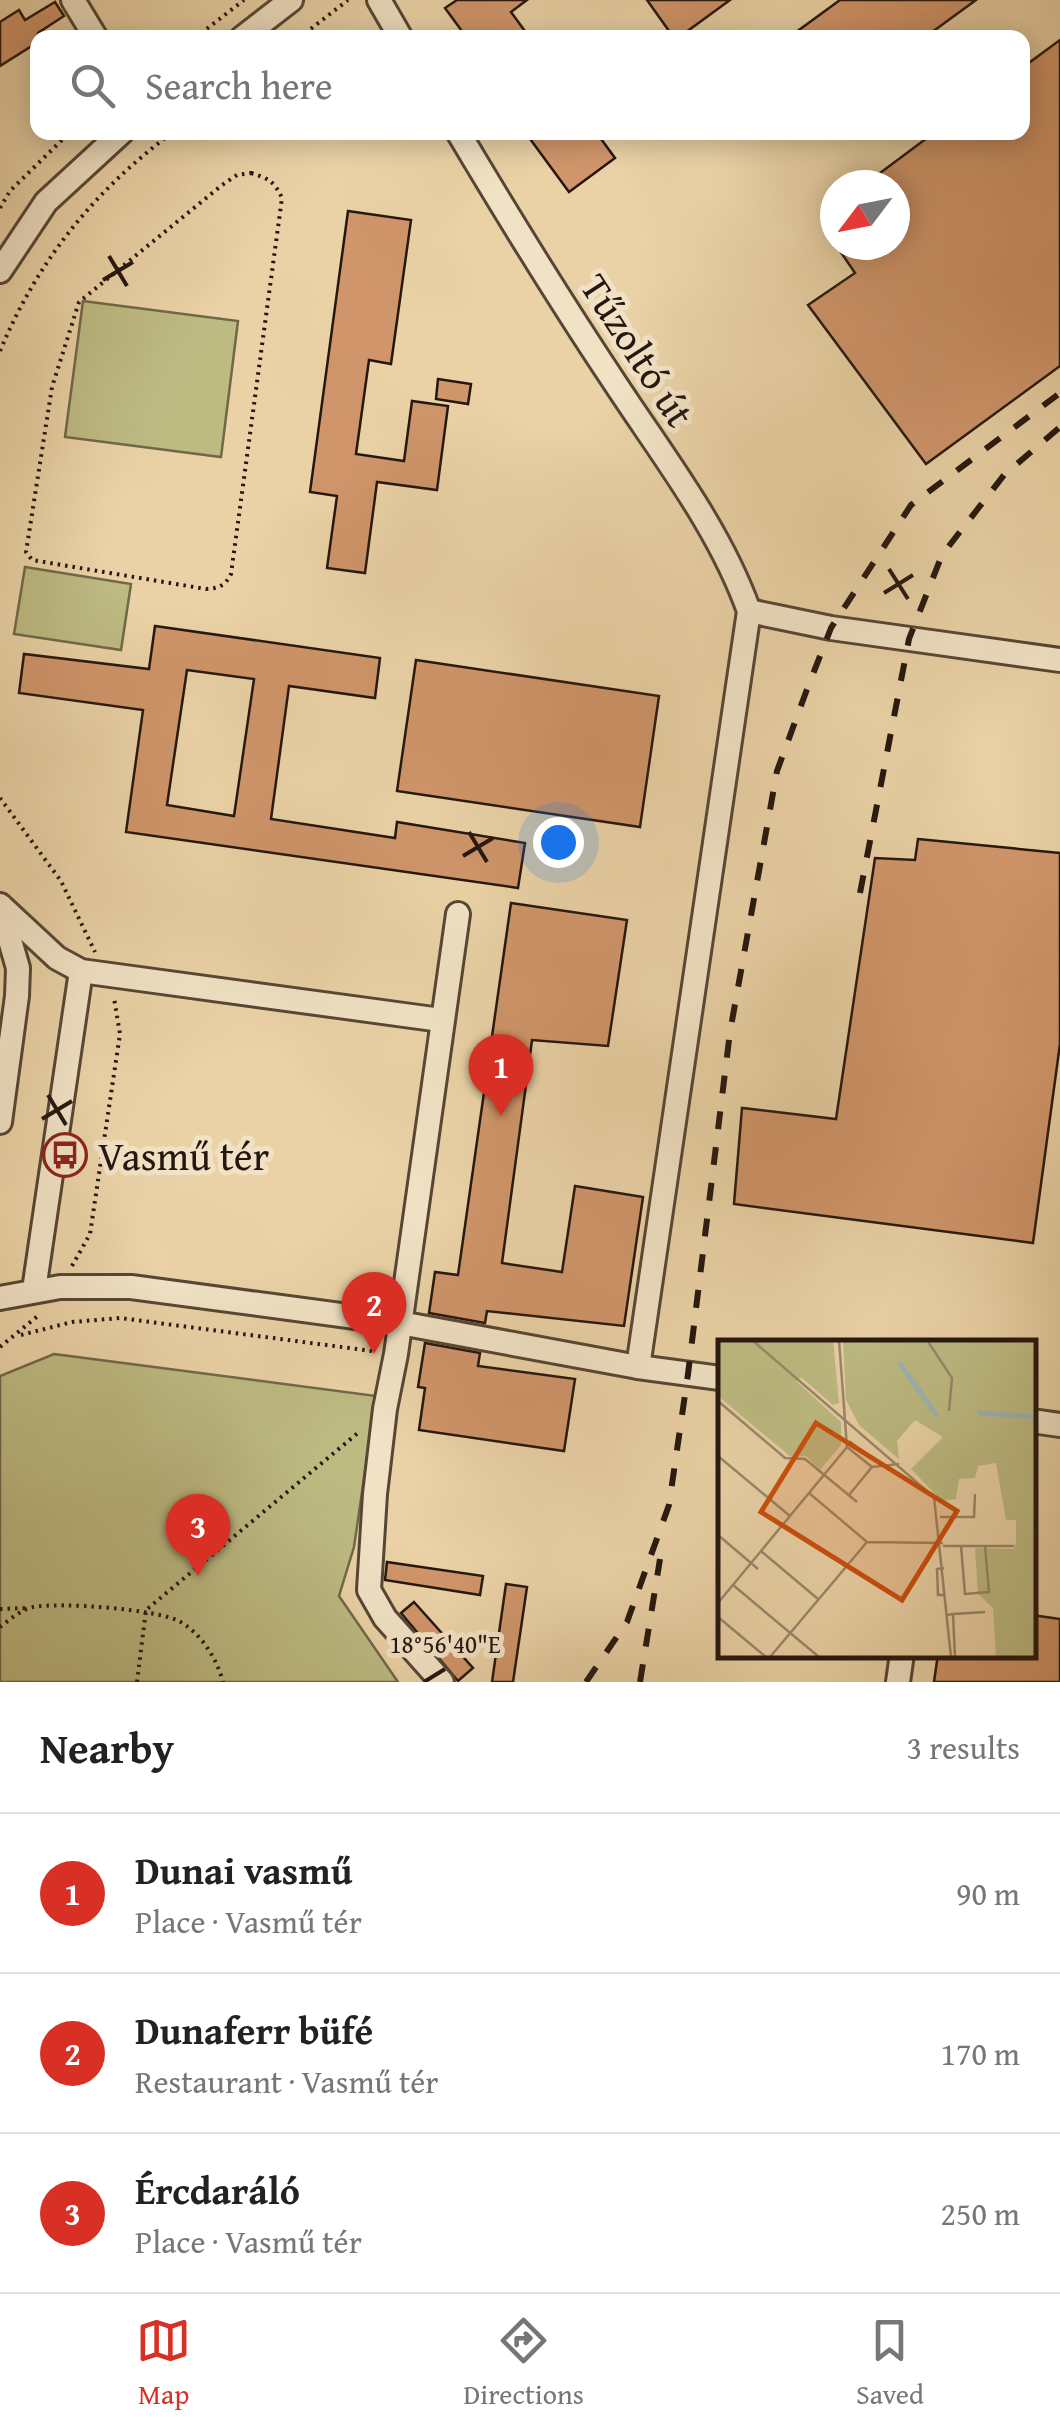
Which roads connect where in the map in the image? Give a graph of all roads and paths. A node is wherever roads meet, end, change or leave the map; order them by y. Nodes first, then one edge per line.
1 (73, 0) edge
2 (244, 0) edge
3 (292, 0) edge
4 (348, 0) edge
5 (378, 0) edge
6 (91, 30) edge
7 (205, 30) edge
8 (253, 30) edge
9 (309, 30) edge
10 (396, 30) edge
11 (62, 140) edge
12 (113, 140) edge
13 (163, 140) edge
14 (463, 140) edge
15 (0, 208) edge
16 (0, 272) edge
17 (0, 351) edge
18 (32, 560) joint
19 (749, 612) junction
20 (1060, 660) edge
21 (0, 798) edge
22 (0, 906) edge
23 (458, 914) dead end
24 (81, 971) junction
25 (105, 974) junction
26 (441, 1020) junction
27 (0, 1122) edge
28 (60, 1287) junction
29 (34, 1290) junction
30 (0, 1298) edge
31 (400, 1323) junction
32 (16, 1336) junction
33 (0, 1346) edge
34 (396, 1354) junction
35 (638, 1367) junction
36 (718, 1378) edge
37 (385, 1409) junction
38 (1035, 1421) edge
39 (1060, 1425) edge
40 (31, 1607) junction
41 (0, 1609) edge
42 (146, 1610) junction
43 (0, 1627) edge
44 (902, 1657) edge
45 (137, 1682) edge
46 (223, 1682) edge
47 (442, 1682) edge
48 (898, 1682) edge

1 - 6 street
2 - 7 path
3 - 8 street
4 - 9 path
5 - 10 street
11 - 15 path
12 - 16 street
13 - 17 path
14 - 19 street, Tűzoltó út
18 - 18 path
19 - 20 street
19 - 35 street
21 - 25 path
22 - 24 street
22 - 27 street
23 - 26 street
24 - 25 street
24 - 29 street
25 - 26 street
25 - 28 path
26 - 31 street
28 - 29 street
28 - 31 street
28 - 32 path
29 - 30 street
31 - 34 street
31 - 35 street
32 - 33 path
32 - 34 path
34 - 37 street
35 - 36 street
37 - 42 path
37 - 47 street
38 - 39 street
40 - 41 path
40 - 42 path
40 - 43 path
42 - 45 path
42 - 46 path
44 - 48 street

